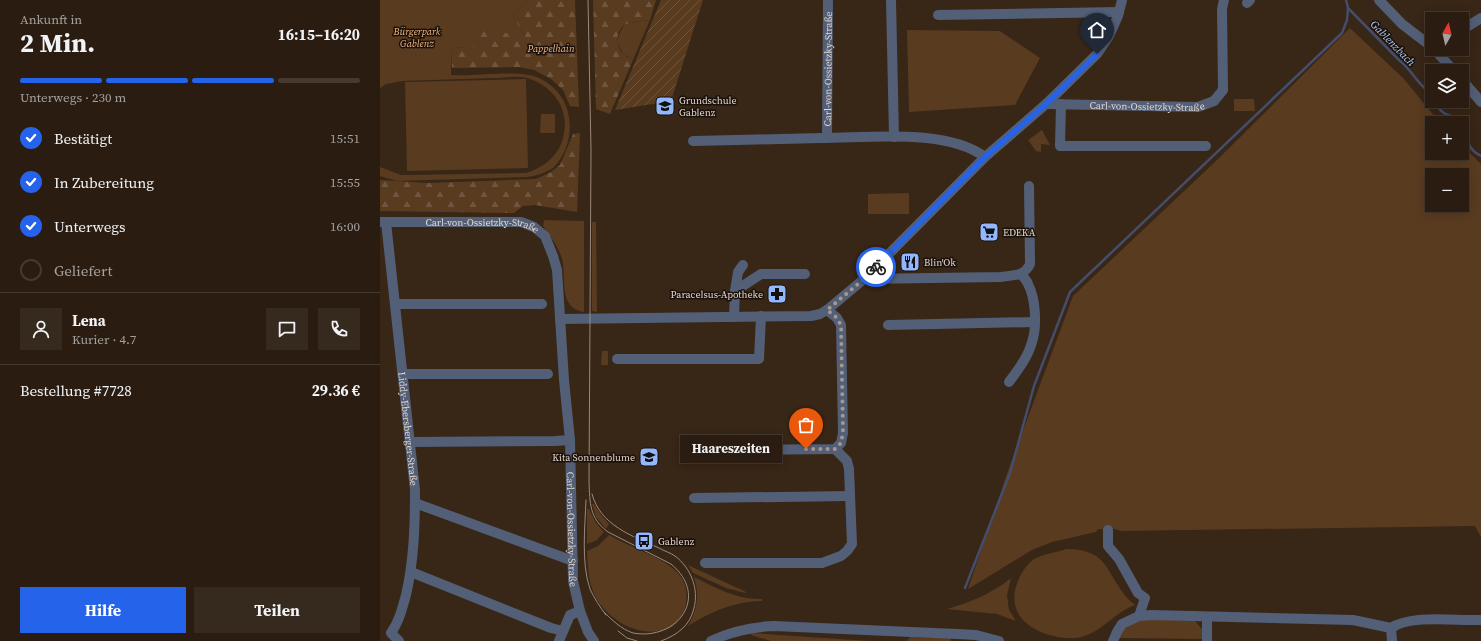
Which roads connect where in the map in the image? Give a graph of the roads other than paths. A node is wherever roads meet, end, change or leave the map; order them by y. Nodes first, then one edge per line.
1 (828, 0) edge
2 (891, 0) edge
3 (1122, 0) edge
4 (1224, 0) edge
5 (1378, 0) edge
6 (1119, 12) junction
7 (938, 15) dead end
8 (1481, 18) edge
9 (1469, 26) edge
10 (1425, 42) edge
11 (1441, 56) edge
12 (1448, 64) edge
13 (1469, 88) edge
14 (1481, 102) edge
15 (1046, 104) junction
16 (1061, 104) junction
17 (894, 137) junction
18 (827, 138) junction
19 (693, 140) dead end
20 (1206, 146) dead end
21 (985, 157) junction
22 (1029, 186) dead end
23 (383, 222) edge
24 (743, 265) dead end
25 (805, 274) dead end
26 (1021, 274) junction
27 (864, 279) junction
28 (735, 291) junction
29 (395, 304) junction
30 (542, 304) dead end
31 (827, 310) junction
32 (761, 316) junction
33 (734, 317) junction
34 (560, 319) junction
35 (1035, 322) junction
36 (888, 324) dead end
37 (617, 359) dead end
38 (403, 374) junction
39 (548, 374) dead end
40 (1009, 382) dead end
41 (570, 440) junction
42 (411, 442) junction
43 (835, 449) junction
44 (721, 450) dead end
45 (850, 496) junction
46 (694, 498) dead end
47 (415, 503) junction
48 (1108, 530) dead end
49 (573, 561) junction
50 (705, 563) dead end
51 (412, 572) junction
52 (580, 611) junction
53 (1139, 616) junction
54 (1207, 617) junction
55 (1481, 620) edge
56 (1391, 628) junction
57 (563, 631) junction
58 (957, 637) edge
59 (399, 641) edge
60 (559, 641) edge
61 (594, 641) edge
62 (711, 641) edge
63 (999, 641) edge
64 (1113, 641) edge
65 (1207, 641) edge
66 (1392, 641) edge

1 - 18 street, Carl-von-Ossietzky-Straße
2 - 17 street
3 - 6 street
4 - 16 street, Carl-von-Ossietzky-Straße
5 - 10 street
6 - 7 street
6 - 15 street
8 - 9 street
11 - 12 street
13 - 14 street
15 - 16 street, Carl-von-Ossietzky-Straße
15 - 21 street
16 - 20 street
17 - 18 street, Carl-von-Ossietzky-Straße
17 - 21 street, Carl-von-Ossietzky-Straße
18 - 19 street, Carl-von-Ossietzky-Straße
21 - 27 street
22 - 26 street
23 - 29 street, Liddy-Ebersberger-Straße
23 - 34 street, Carl-von-Ossietzky-Straße
24 - 28 street
25 - 28 street
26 - 27 street
26 - 35 street
27 - 31 street
28 - 33 street
29 - 30 street
29 - 38 street, Liddy-Ebersberger-Straße
31 - 32 street
31 - 43 street
32 - 33 street
32 - 37 street
33 - 34 street
34 - 41 street, Carl-von-Ossietzky-Straße
35 - 36 street
35 - 40 street
38 - 39 street
38 - 42 street, Liddy-Ebersberger-Straße
41 - 42 street
41 - 49 street, Carl-von-Ossietzky-Straße
42 - 47 street, Liddy-Ebersberger-Straße
43 - 44 street
43 - 45 street
45 - 46 street
45 - 50 street
47 - 49 street
47 - 51 street, Liddy-Ebersberger-Straße
48 - 53 street
49 - 52 street, Carl-von-Ossietzky-Straße
51 - 57 street
51 - 59 street, Liddy-Ebersberger-Straße
52 - 57 street
52 - 61 street, Carl-von-Ossietzky-Straße
53 - 54 street
53 - 64 street
54 - 56 street
54 - 65 street
55 - 56 street
56 - 66 street
57 - 60 street
58 - 62 street
58 - 63 street

